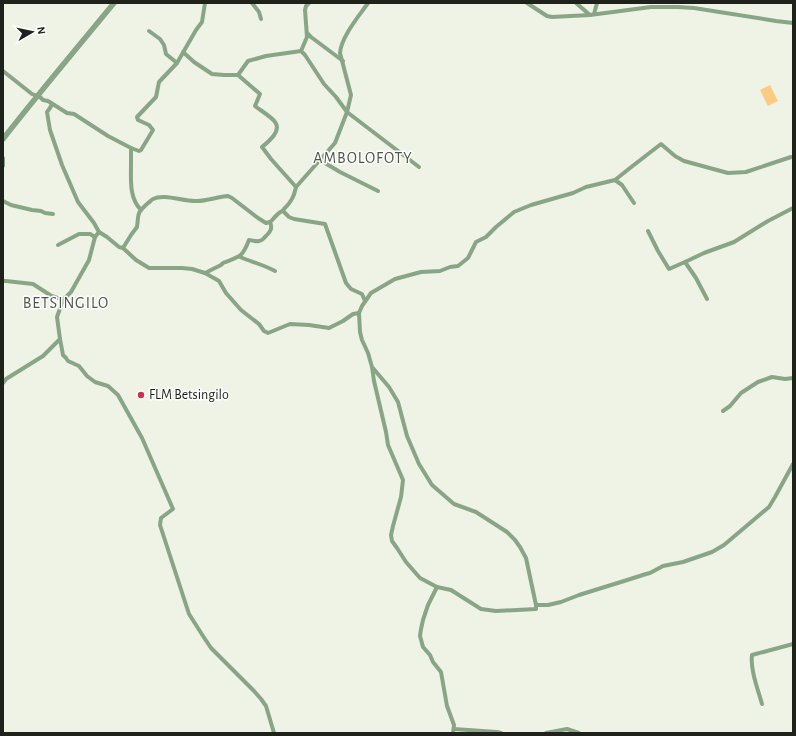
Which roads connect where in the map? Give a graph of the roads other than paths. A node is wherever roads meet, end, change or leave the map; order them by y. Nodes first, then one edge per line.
1 (114, 3) edge
2 (205, 3) edge
3 (252, 3) edge
4 (309, 3) edge
5 (368, 3) edge
6 (527, 3) edge
7 (576, 3) edge
8 (597, 3) edge
9 (592, 14) junction
10 (261, 19) dead end
11 (793, 23) edge
12 (148, 31) dead end
13 (307, 32) junction
14 (301, 51) junction
15 (183, 52) junction
16 (343, 61) junction
17 (177, 63) junction
18 (3, 71) edge
19 (238, 75) junction
20 (37, 96) junction
21 (52, 104) junction
22 (347, 112) junction
23 (3, 139) edge
24 (131, 148) junction
25 (793, 157) edge
26 (3, 158) edge
27 (320, 160) junction
28 (3, 166) edge
29 (420, 167) dead end
30 (615, 180) junction
31 (296, 187) junction
32 (378, 191) dead end
33 (3, 201) edge
34 (634, 203) dead end
35 (793, 208) edge
36 (141, 210) junction
37 (283, 211) junction
38 (53, 214) dead end
39 (270, 222) junction
40 (648, 231) dead end
41 (99, 232) junction
42 (96, 237) junction
43 (58, 245) dead end
44 (123, 248) junction
45 (240, 257) junction
46 (685, 262) junction
47 (275, 271) dead end
48 (205, 274) junction
49 (3, 281) edge
50 (707, 299) dead end
51 (63, 300) junction
52 (365, 301) junction
53 (359, 314) junction
54 (60, 339) junction
55 (372, 367) junction
56 (793, 378) edge
57 (3, 383) edge
58 (723, 411) dead end
59 (793, 464) edge
60 (438, 587) junction
61 (536, 605) junction
62 (793, 644) edge
63 (762, 704) dead end
64 (453, 731) edge
65 (274, 733) edge
66 (501, 733) edge
67 (546, 733) edge
68 (579, 733) edge

1 - 20 street
2 - 15 street
3 - 10 street
4 - 13 street
5 - 16 street
6 - 9 street
7 - 9 street
8 - 9 street
9 - 11 street
12 - 17 street
13 - 14 street
13 - 16 street
14 - 19 street
14 - 22 street
15 - 17 street
15 - 19 street
16 - 22 street
17 - 24 street
18 - 20 street
19 - 31 street
20 - 21 street
20 - 23 street
21 - 24 street
21 - 41 street
22 - 27 street
22 - 29 street
24 - 36 street
25 - 30 street
26 - 28 street
27 - 31 street
27 - 32 street
30 - 34 street
30 - 52 street
31 - 37 street
33 - 38 street
35 - 46 street
36 - 39 street
36 - 44 street
37 - 39 street
37 - 52 street
39 - 45 street
40 - 46 street
41 - 42 street
41 - 44 street
42 - 43 street
42 - 51 street
44 - 48 street
45 - 47 street
45 - 48 street
46 - 50 street
48 - 53 street
49 - 51 street
51 - 54 street
52 - 53 street
53 - 55 street
54 - 57 street
54 - 65 street
55 - 60 street
55 - 61 street
56 - 58 street
59 - 61 street
60 - 61 street
60 - 64 street
62 - 63 street
64 - 66 street
67 - 68 street

